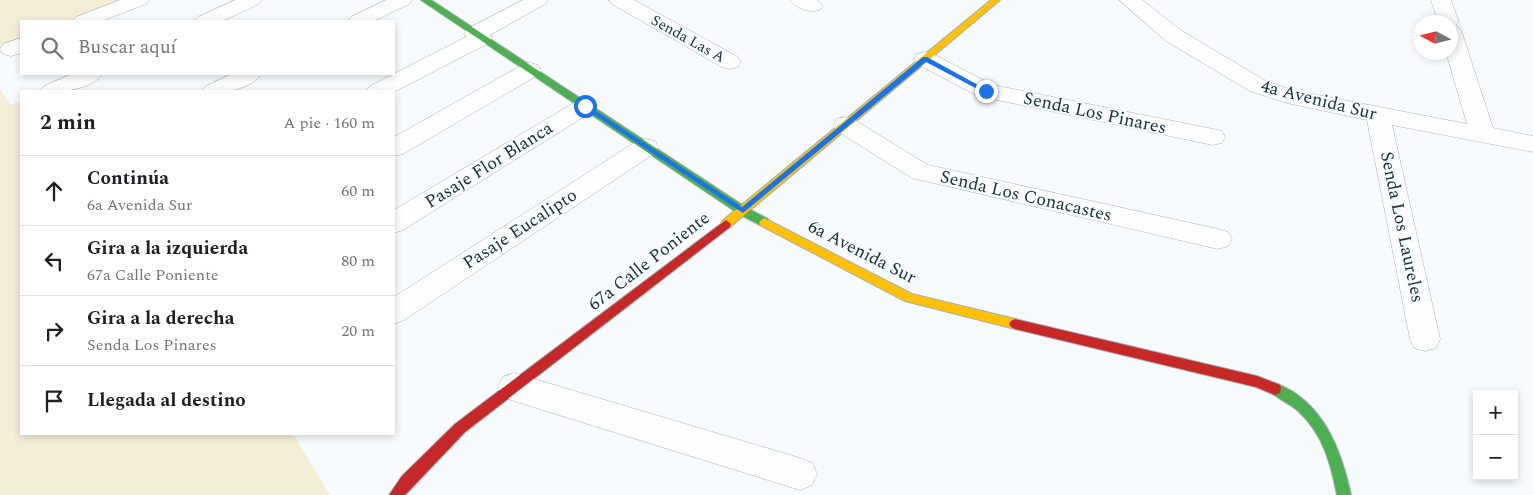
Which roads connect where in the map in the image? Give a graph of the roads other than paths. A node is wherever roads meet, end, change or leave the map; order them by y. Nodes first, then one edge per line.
1 (139, 0) edge
2 (252, 0) edge
3 (402, 0) edge
4 (425, 0) edge
5 (538, 0) edge
6 (619, 0) edge
7 (996, 0) edge
8 (1129, 0) edge
9 (1441, 0) edge
10 (1446, 15) edge
11 (86, 20) edge
12 (208, 20) edge
13 (360, 20) edge
14 (478, 36) junction
15 (1458, 55) edge
16 (925, 59) junction
17 (730, 62) dead end
18 (530, 70) junction
19 (89, 75) edge
20 (248, 75) edge
21 (54, 90) edge
22 (216, 90) edge
23 (380, 90) edge
24 (585, 106) junction
25 (1378, 116) junction
26 (845, 125) junction
27 (1483, 135) junction
28 (1213, 137) dead end
29 (1532, 145) edge
30 (395, 147) edge
31 (646, 147) junction
32 (743, 211) junction
33 (395, 222) edge
34 (1218, 239) dead end
35 (395, 311) edge
36 (1425, 339) dead end
37 (514, 387) junction
38 (800, 474) dead end
39 (396, 495) edge
40 (1344, 495) edge

1 - 11 street
2 - 12 street
3 - 13 street
4 - 14 street, 6a Avenida Sur
5 - 14 street
6 - 17 street, Senda Las A
7 - 16 street, 67a Calle Poniente
8 - 25 street, 4a Avenida Sur
9 - 10 street
14 - 18 street, 6a Avenida Sur
14 - 23 street
15 - 27 street
16 - 26 street, 67a Calle Poniente
16 - 28 street, Senda Los Pinares
18 - 24 street, 6a Avenida Sur
18 - 30 street
19 - 21 street
20 - 22 street
24 - 31 street, 6a Avenida Sur
24 - 33 street, Pasaje Flor Blanca
25 - 27 street, 4a Avenida Sur
25 - 36 street, Senda Los Laureles
26 - 32 street, 67a Calle Poniente
26 - 34 street, Senda Los Conacastes
27 - 29 street, 4a Avenida Sur
31 - 32 street, 6a Avenida Sur
31 - 35 street, Pasaje Eucalipto
32 - 37 street, 67a Calle Poniente
32 - 40 street, 6a Avenida Sur
37 - 38 street
37 - 39 street, 67a Calle Poniente

